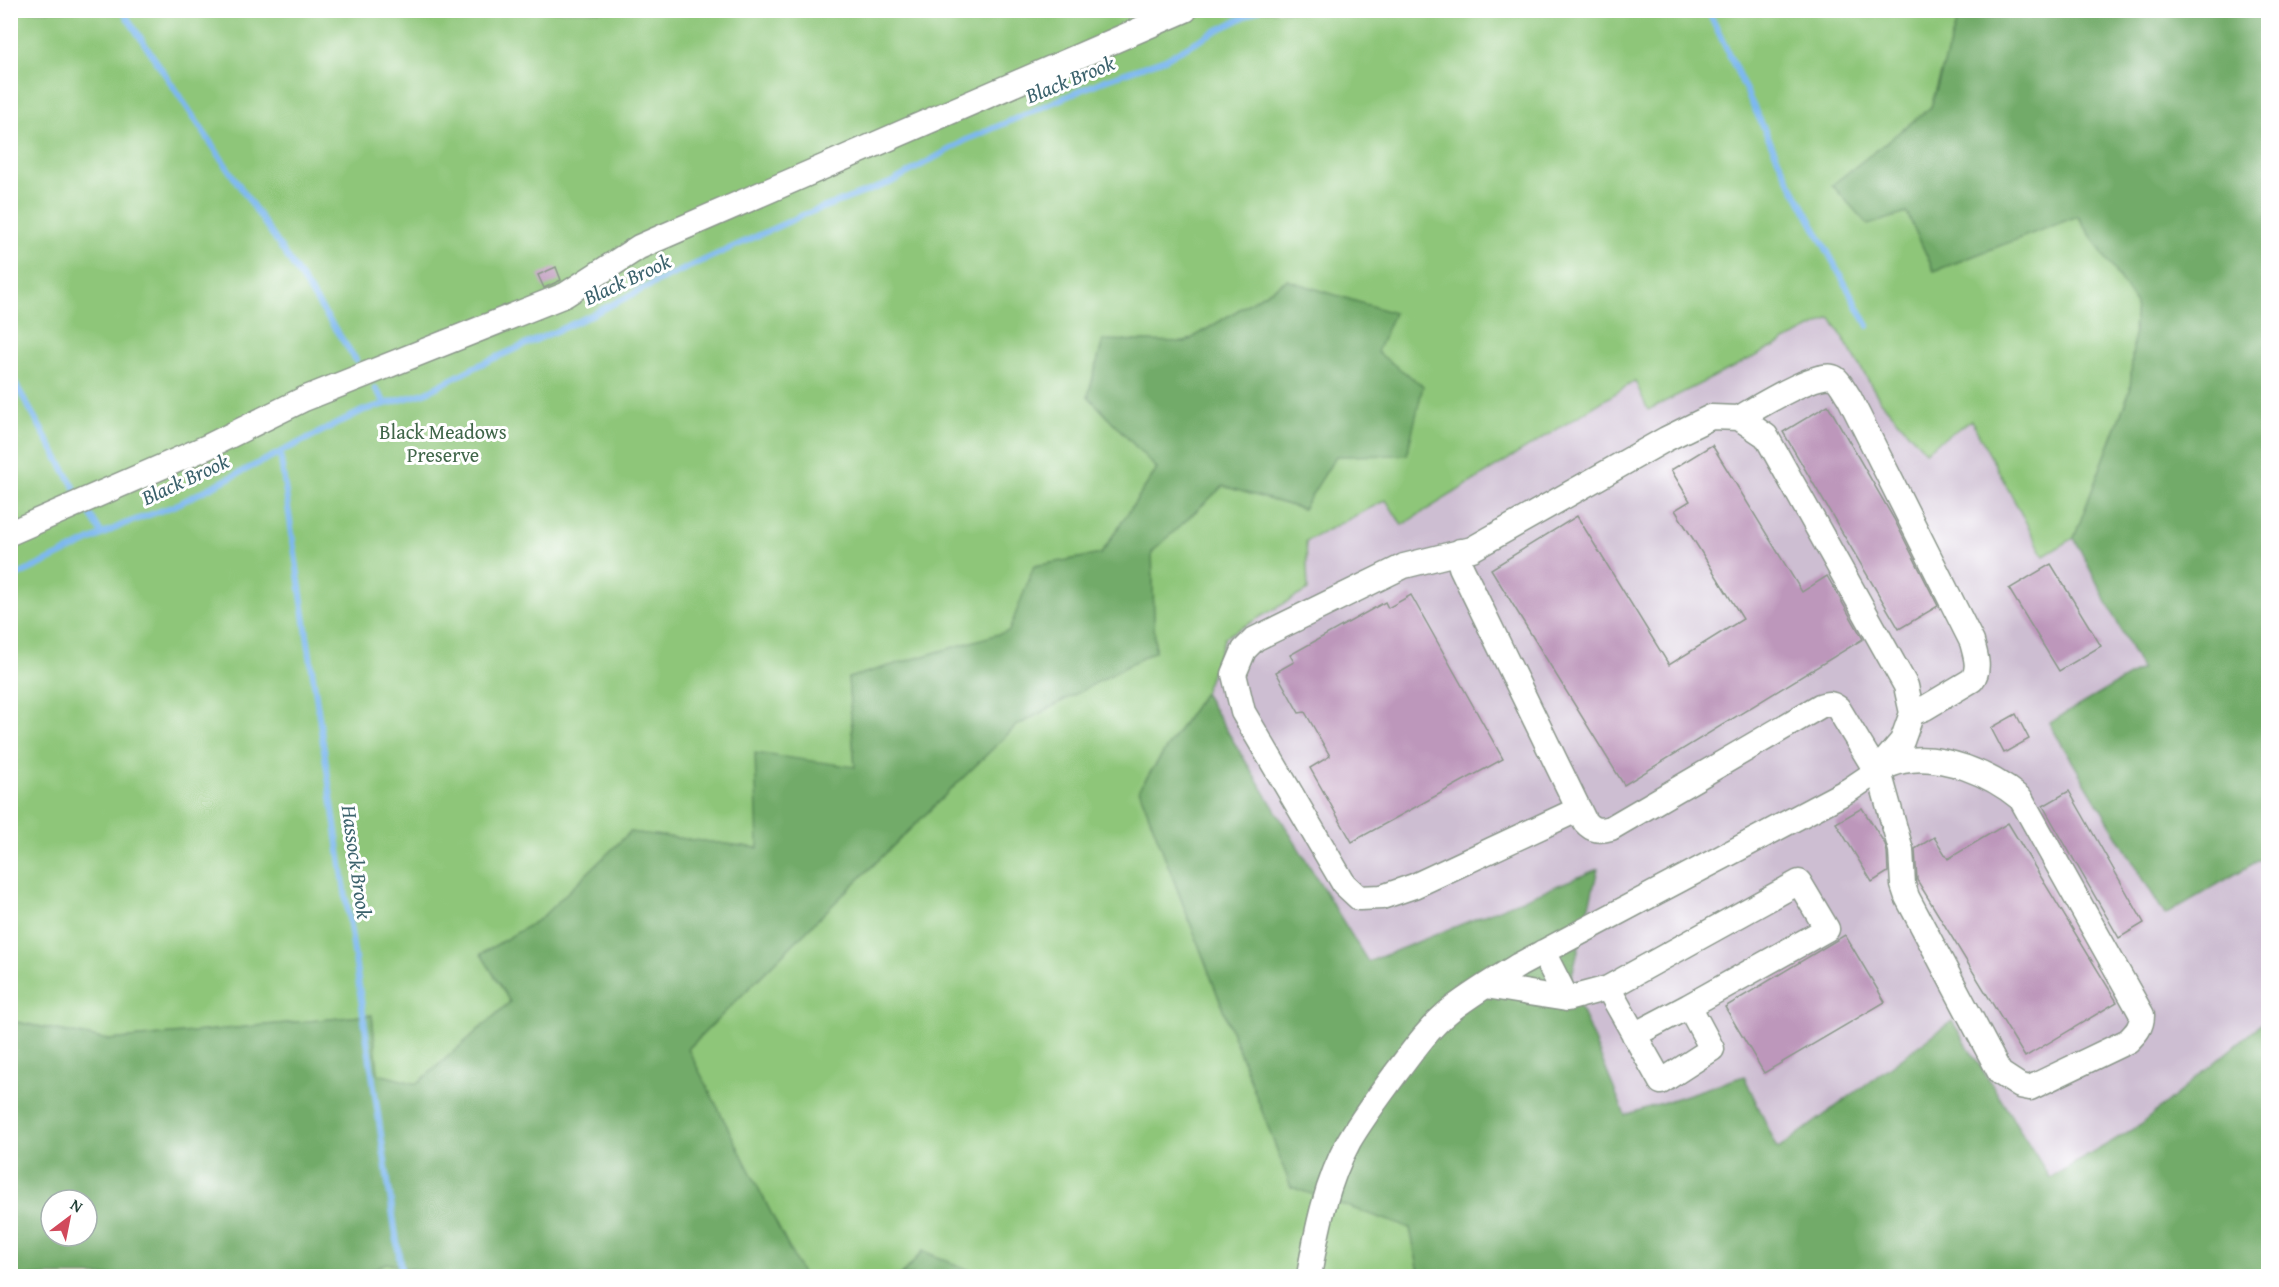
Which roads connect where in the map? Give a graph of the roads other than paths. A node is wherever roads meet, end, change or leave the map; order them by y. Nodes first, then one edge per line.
1 (1185, 10) edge
2 (1739, 418) junction
3 (10, 533) edge
4 (1460, 551) junction
5 (1912, 713) junction
6 (1878, 770) junction
7 (1579, 809) junction
8 (1543, 952) junction
9 (1486, 986) junction
10 (1608, 988) junction
11 (1567, 999) junction
12 (1689, 1006) junction
13 (1634, 1035) junction
14 (1310, 1276) edge

1 - 3 street
2 - 4 street
2 - 5 street
2 - 5 street
4 - 7 street
4 - 7 street
5 - 6 street
6 - 6 street
6 - 7 street
6 - 8 street
8 - 9 street
8 - 11 street
9 - 11 street
9 - 14 street
10 - 11 street
10 - 12 street
10 - 13 street
12 - 13 street
12 - 13 street

